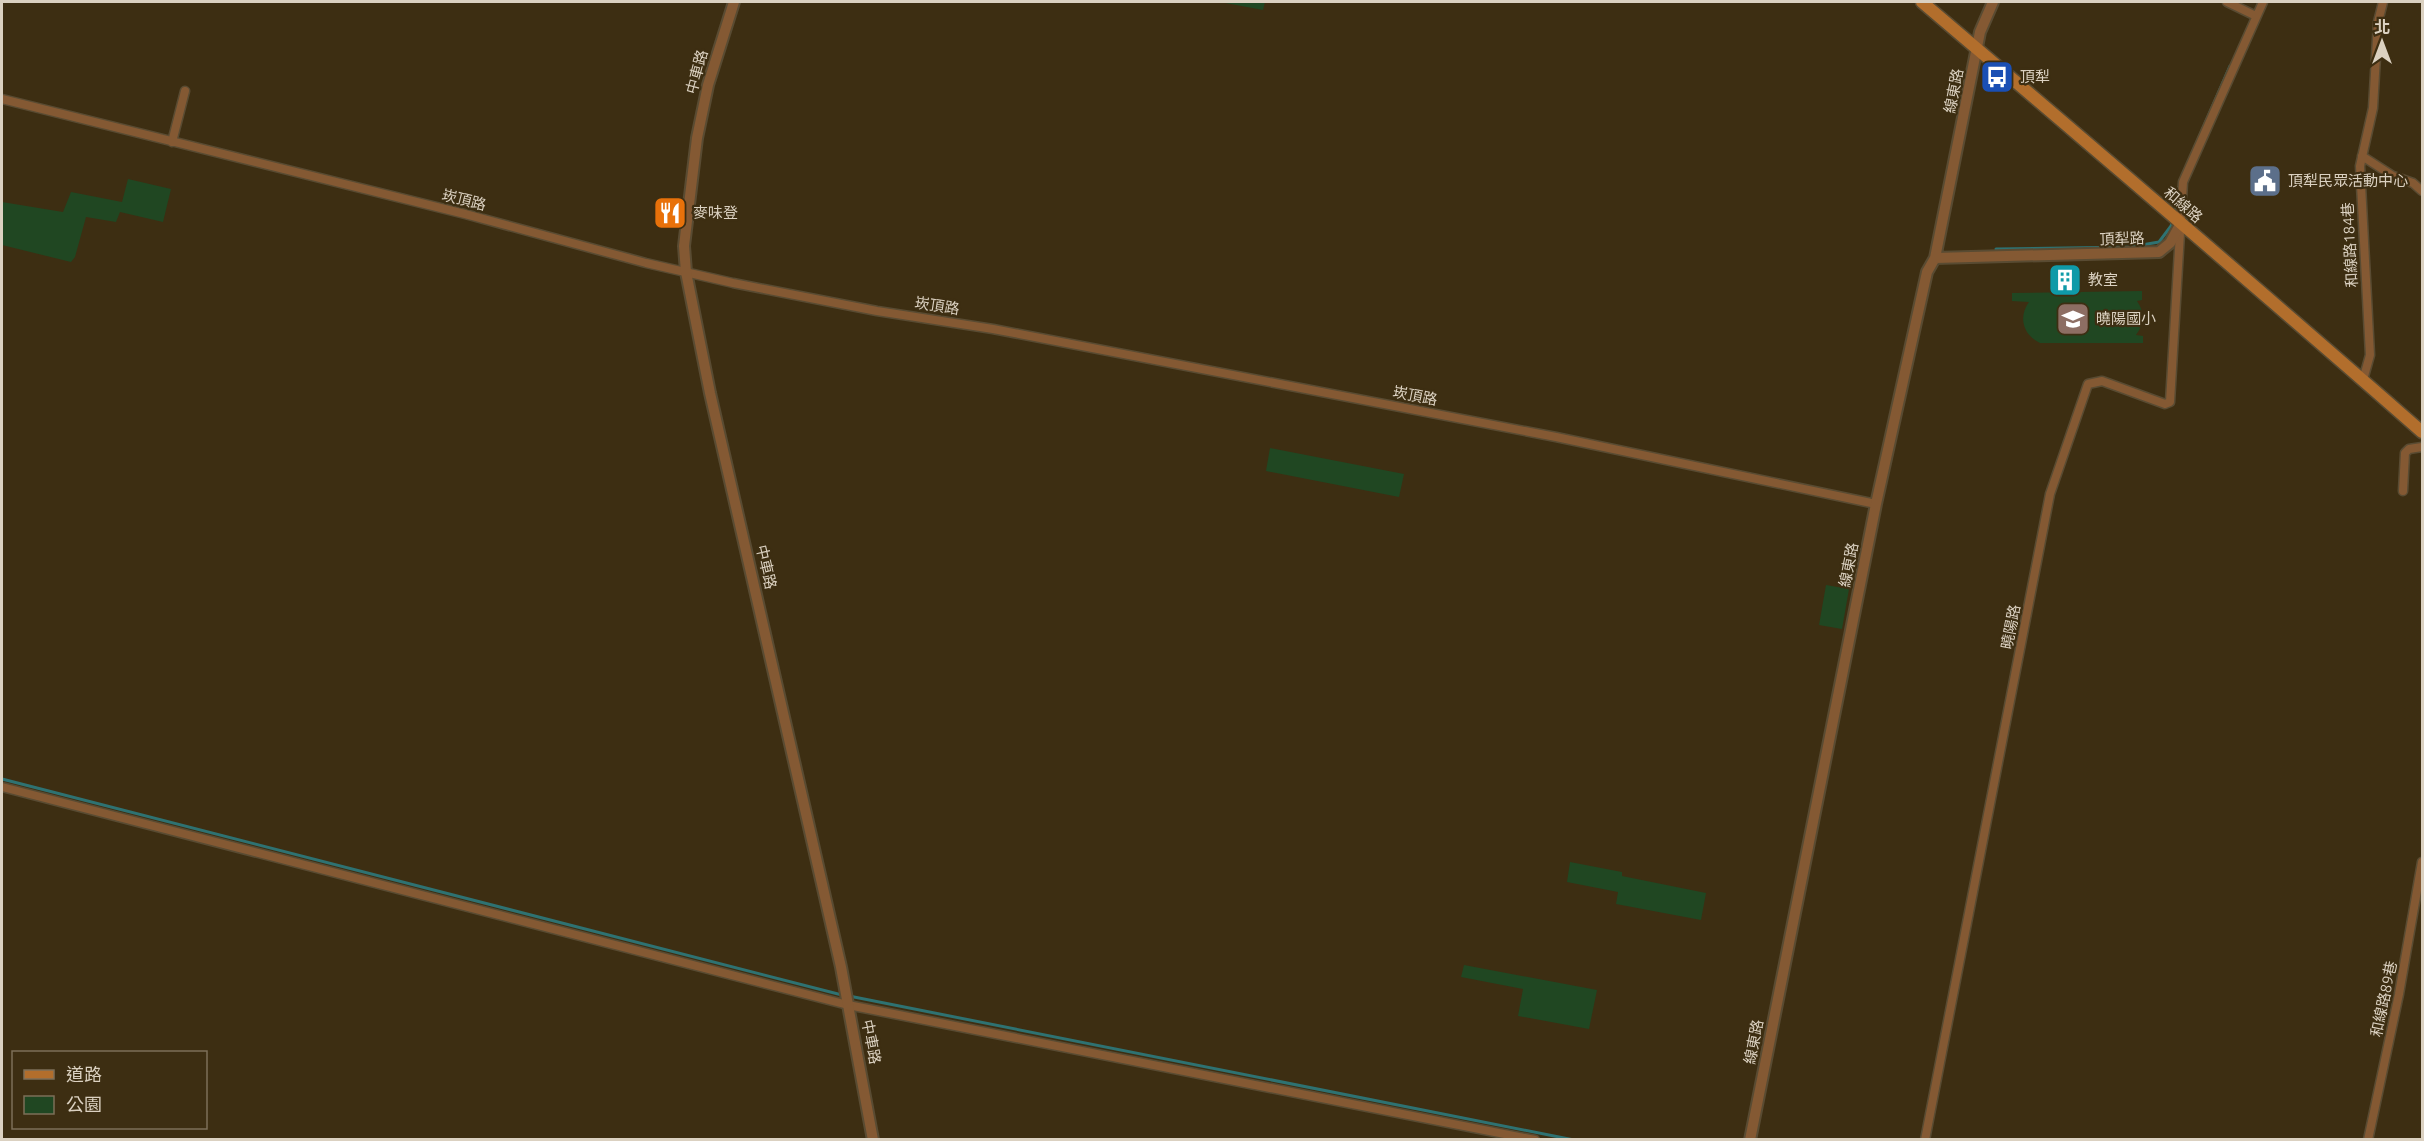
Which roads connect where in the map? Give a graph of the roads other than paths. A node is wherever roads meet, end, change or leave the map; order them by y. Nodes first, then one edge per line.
1 (734, 2) edge
2 (1922, 2) edge
3 (1993, 2) edge
4 (2227, 2) edge
5 (2263, 2) edge
6 (2383, 2) edge
7 (2256, 16) junction
8 (1977, 49) junction
9 (185, 91) dead end
10 (2, 99) edge
11 (172, 142) junction
12 (2362, 156) junction
13 (2422, 191) edge
14 (2180, 225) junction
15 (1935, 258) junction
16 (686, 272) junction
17 (2363, 380) junction
18 (2422, 432) edge
19 (2422, 447) edge
20 (2403, 492) dead end
21 (1876, 504) junction
22 (2, 787) edge
23 (2422, 862) edge
24 (848, 1005) junction
25 (873, 1140) edge
26 (1534, 1140) edge
27 (1750, 1140) edge
28 (1925, 1140) edge
29 (2368, 1140) edge

1 - 16 street, 中車路
2 - 8 main road, 和線路
3 - 8 street, 線東路
4 - 7 street
5 - 7 street
6 - 12 street, 和線路184巷
7 - 14 street
8 - 14 main road, 和線路
8 - 15 street, 線東路
9 - 11 street
10 - 11 street, 崁頂路
11 - 16 street, 崁頂路
12 - 13 street
12 - 17 street, 和線路184巷
14 - 15 street, 頂犁路
14 - 17 main road, 和線路
14 - 28 street, 曉陽路
15 - 21 street, 線東路
16 - 21 street, 崁頂路
16 - 24 street, 中車路
17 - 18 main road, 和線路
19 - 20 street
21 - 27 street, 線東路
22 - 24 street
23 - 29 street, 和線路89巷
24 - 25 street, 中車路
24 - 26 street

